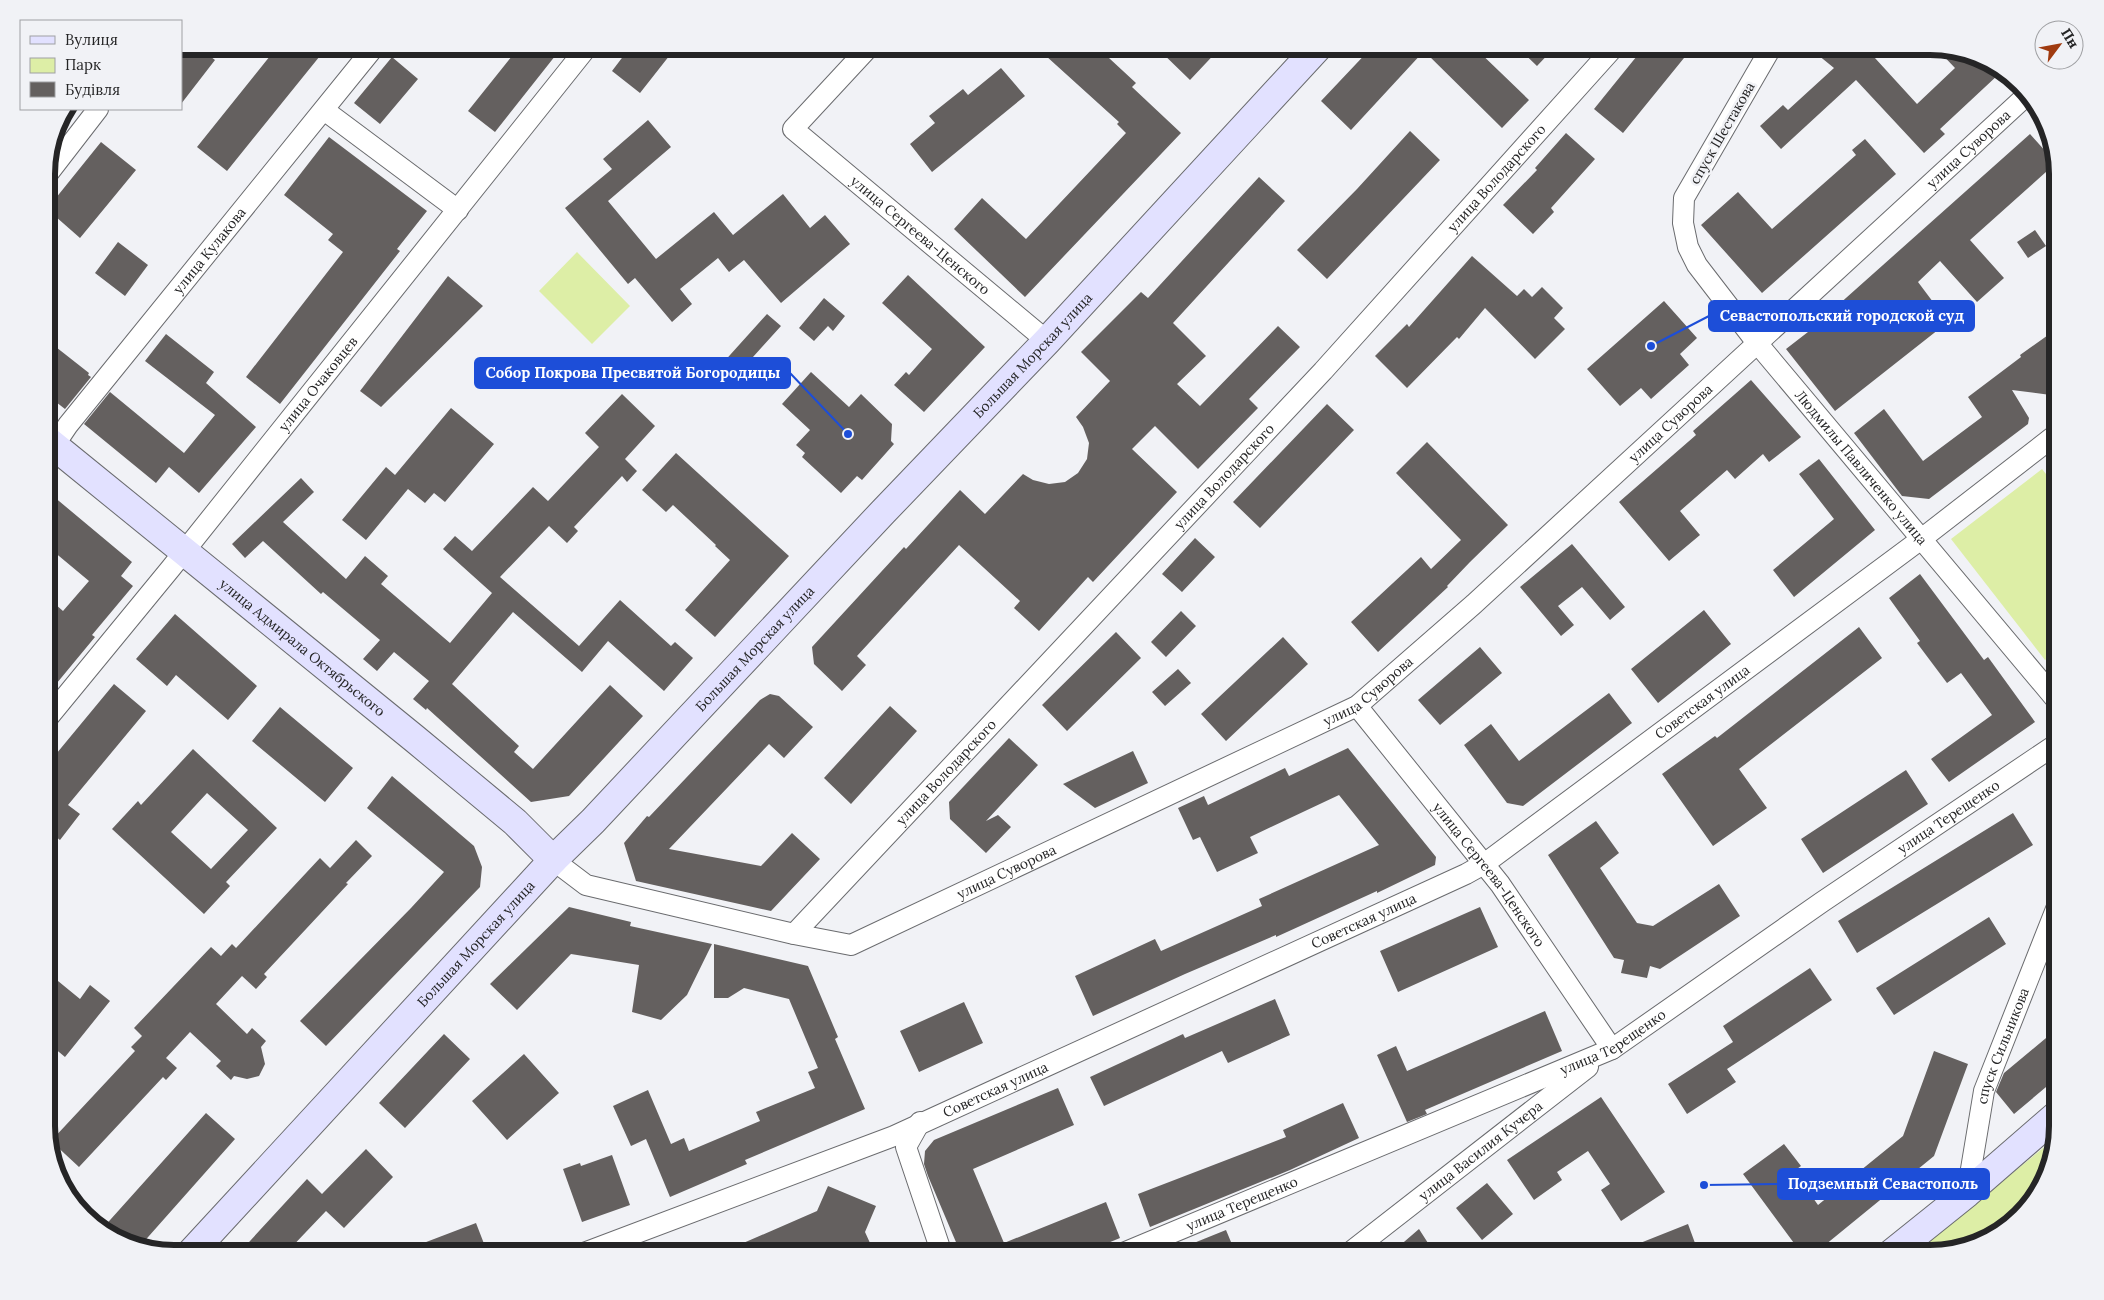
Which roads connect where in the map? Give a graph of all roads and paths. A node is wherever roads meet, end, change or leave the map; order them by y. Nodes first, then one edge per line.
1 (368, 55) edge
2 (581, 55) edge
3 (862, 55) edge
4 (1311, 55) edge
5 (1607, 55) edge
6 (1767, 55) edge
7 (2022, 100) edge
8 (97, 110) edge
9 (324, 110) junction
10 (55, 162) edge
11 (458, 210) junction
12 (1683, 223) joint
13 (1047, 340) junction
14 (1757, 343) junction
15 (55, 440) edge
16 (2049, 440) edge
17 (55, 452) edge
18 (1920, 540) junction
19 (184, 551) junction
20 (2049, 691) edge
21 (1357, 706) junction
22 (55, 708) edge
23 (2049, 749) edge
24 (553, 860) junction
25 (1484, 864) junction
26 (2049, 927) edge
27 (794, 934) junction
28 (1612, 1049) junction
29 (920, 1122) junction
30 (2049, 1122) edge
31 (1967, 1193) junction
32 (198, 1245) edge
33 (606, 1245) edge
34 (939, 1245) edge
35 (1143, 1245) edge
36 (1360, 1245) edge
37 (1903, 1245) edge

1 - 9 street, улица Кулакова
2 - 11 street, улица Очаковцев
3 - 13 street, улица Сергеева-Ценского
4 - 13 main road, Большая Морская улица
5 - 27 street, улица Володарского
6 - 12 street, спуск Шестакова
7 - 14 street, улица Суворова
8 - 10 street
9 - 11 street
9 - 15 street, улица Кулакова
11 - 19 street, улица Очаковцев
12 - 14 street, Людмилы Павличенко улица
13 - 24 main road, Большая Морская улица
14 - 18 street, Людмилы Павличенко улица
14 - 21 street, улица Суворова
16 - 18 street, Советская улица
17 - 19 main road, улица Адмирала Октябрьского
18 - 20 street, Людмилы Павличенко улица
18 - 25 street, Советская улица
19 - 22 street, улица Очаковцев
19 - 24 main road, улица Адмирала Октябрьского
21 - 25 street, улица Сергеева-Ценского
21 - 27 street, улица Суворова
23 - 28 street, улица Терещенко
24 - 27 street, улица Суворова
24 - 32 main road, Большая Морская улица
25 - 28 street, улица Сергеева-Ценского
25 - 29 street, Советская улица
26 - 31 street, спуск Сильникова
28 - 35 street, улица Терещенко
28 - 36 street, улица Василия Кучера
29 - 33 street, Советская улица
29 - 34 street
30 - 31 main road
31 - 37 main road

